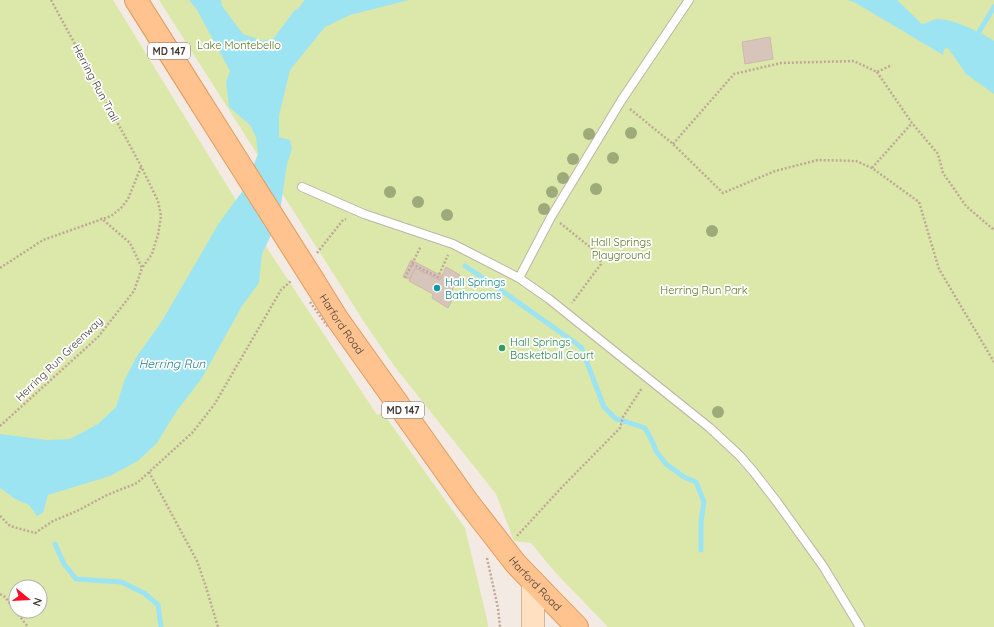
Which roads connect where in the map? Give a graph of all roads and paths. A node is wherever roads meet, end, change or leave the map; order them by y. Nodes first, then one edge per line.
1 (51, 0) edge
2 (136, 0) edge
3 (689, 0) edge
4 (892, 65) dead end
5 (877, 72) junction
6 (620, 101) junction
7 (912, 123) junction
8 (673, 144) junction
9 (141, 166) junction
10 (872, 168) junction
11 (302, 187) dead end
12 (364, 214) junction
13 (551, 217) junction
14 (101, 218) junction
15 (994, 230) edge
16 (427, 235) junction
17 (453, 244) junction
18 (321, 250) dead end
19 (412, 264) junction
20 (0, 268) edge
21 (142, 268) junction
22 (406, 278) dead end
23 (519, 278) junction
24 (270, 309) dead end
25 (565, 312) junction
26 (994, 362) edge
27 (649, 378) junction
28 (0, 426) edge
29 (149, 472) junction
30 (0, 516) edge
31 (495, 550) junction
32 (533, 583) junction
33 (0, 594) edge
34 (28, 627) edge
35 (218, 627) edge
36 (500, 627) edge
37 (533, 627) edge
38 (578, 627) edge
39 (860, 627) edge

1 - 9 path, Herring Run Trail
2 - 31 main road, Harford Road / MD 147, bridge
3 - 6 lane
4 - 5 path
5 - 7 path
5 - 8 path
6 - 8 path
6 - 13 lane
7 - 10 path
7 - 15 path
8 - 10 path
9 - 14 path
9 - 21 path, Herring Run Trail
10 - 26 path
11 - 12 lane
12 - 16 lane
12 - 18 path
13 - 23 lane
13 - 25 path
14 - 20 path
14 - 21 path
16 - 17 lane
16 - 19 path
17 - 19 path
17 - 23 lane
19 - 22 path
21 - 28 path, Herring Run Greenway
23 - 25 lane
24 - 29 path
25 - 27 lane
27 - 31 path
27 - 39 lane
29 - 30 path
29 - 35 path
31 - 32 main road, Harford Road / MD 147
31 - 36 path
32 - 37 main road
32 - 38 main road, Harford Road / MD 147
33 - 34 path

